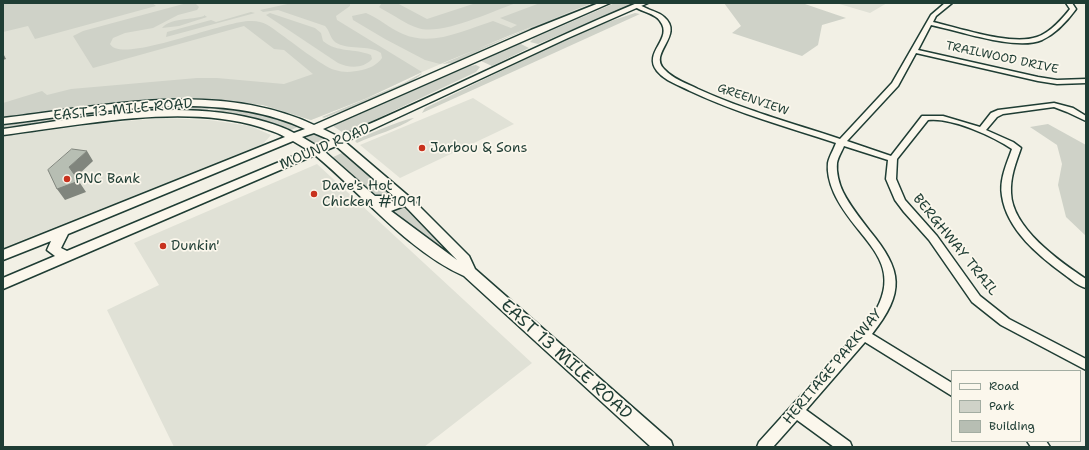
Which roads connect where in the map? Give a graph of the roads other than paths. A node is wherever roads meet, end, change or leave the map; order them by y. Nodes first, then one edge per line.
1 (606, 3) edge
2 (949, 3) edge
3 (1069, 3) edge
4 (641, 5) edge
5 (627, 10) junction
6 (664, 22) junction
7 (930, 22) junction
8 (529, 34) junction
9 (540, 47) junction
10 (915, 51) junction
11 (468, 62) junction
12 (481, 76) junction
13 (1086, 81) edge
14 (226, 105) junction
15 (210, 115) junction
16 (1086, 119) edge
17 (3, 121) edge
18 (316, 128) junction
19 (981, 131) junction
20 (3, 132) edge
21 (294, 137) junction
22 (338, 142) junction
23 (842, 142) junction
24 (317, 151) junction
25 (893, 159) junction
26 (357, 187) junction
27 (404, 199) junction
28 (63, 231) junction
29 (3, 255) edge
30 (67, 257) junction
31 (469, 272) junction
32 (3, 284) edge
33 (1086, 284) edge
34 (863, 335) junction
35 (1086, 365) edge
36 (951, 389) edge
37 (796, 411) junction
38 (664, 447) edge
39 (764, 447) edge
40 (845, 447) edge

1 - 8 main road, MOUND ROAD
2 - 7 street, HERITAGE PARKWAY
3 - 7 street
4 - 5 main road, MOUND ROAD
4 - 6 street
5 - 6 street
5 - 9 main road, MOUND ROAD
6 - 23 street, GREENVIEW
7 - 10 street, HERITAGE PARKWAY
8 - 9 main road
8 - 11 main road, MOUND ROAD
9 - 12 main road, MOUND ROAD
10 - 13 street, TRAILWOOD DRIVE
10 - 23 street, HERITAGE PARKWAY
11 - 12 main road
11 - 18 main road, MOUND ROAD
12 - 22 main road, MOUND ROAD
14 - 15 main road
14 - 17 main road, EAST 13 MILE ROAD
14 - 18 main road, EAST 13 MILE ROAD
15 - 20 main road, EAST 13 MILE ROAD
15 - 21 main road, EAST 13 MILE ROAD
16 - 19 street
18 - 21 main road, MOUND ROAD
18 - 22 main road, EAST 13 MILE ROAD
19 - 25 street
19 - 33 street
21 - 24 main road, EAST 13 MILE ROAD
21 - 28 main road, MOUND ROAD
22 - 24 main road, MOUND ROAD
22 - 27 main road, EAST 13 MILE ROAD
23 - 25 street, GREENVIEW
23 - 34 street, HERITAGE PARKWAY
24 - 26 main road, EAST 13 MILE ROAD
24 - 30 main road, MOUND ROAD
25 - 35 street, BERGHWAY TRAIL
26 - 27 main road
26 - 31 main road, EAST 13 MILE ROAD
27 - 31 main road, EAST 13 MILE ROAD
28 - 29 main road, MOUND ROAD
28 - 30 main road
30 - 32 main road, MOUND ROAD
31 - 38 main road, EAST 13 MILE ROAD
34 - 36 street
34 - 37 street, HERITAGE PARKWAY
37 - 39 street, HERITAGE PARKWAY
37 - 40 street

